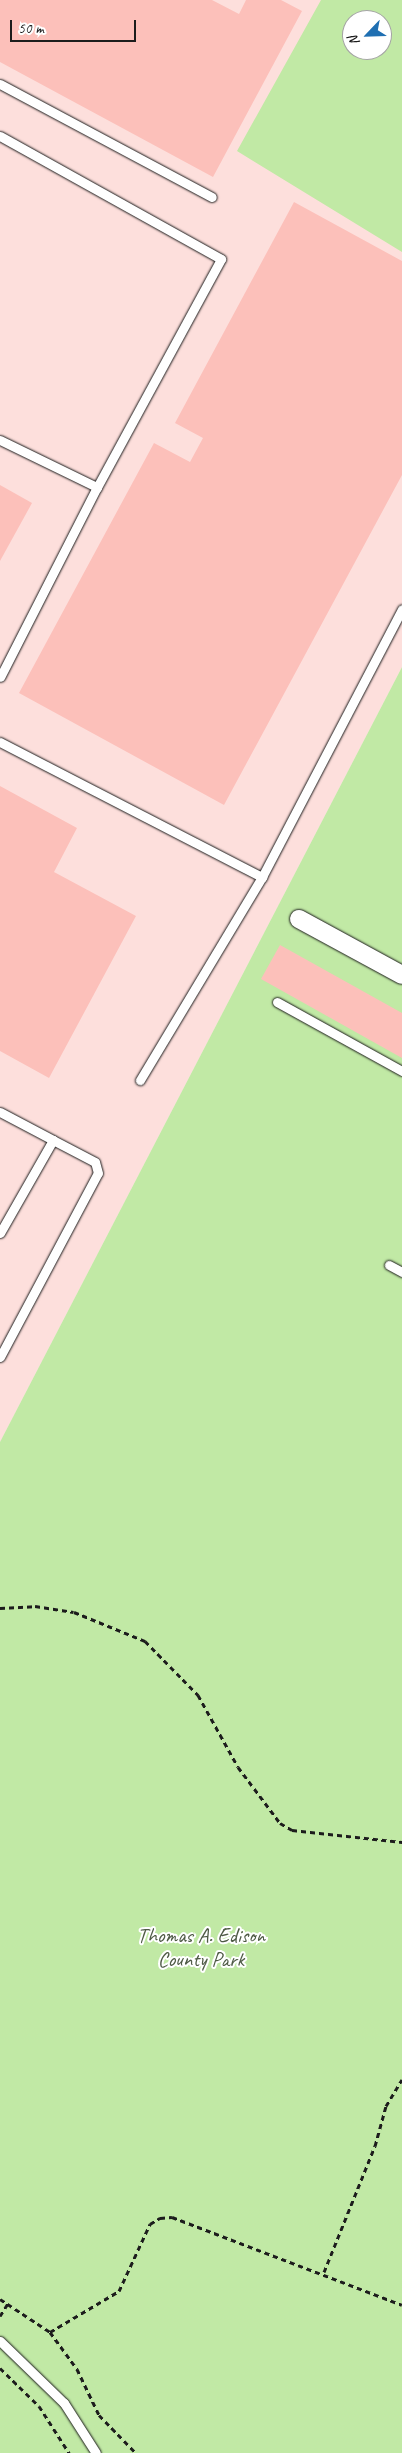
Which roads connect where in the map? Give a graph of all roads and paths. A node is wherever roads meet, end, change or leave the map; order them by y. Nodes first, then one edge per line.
1 (0, 84) edge
2 (0, 136) edge
3 (212, 197) dead end
4 (0, 440) edge
5 (97, 487) junction
6 (402, 609) edge
7 (0, 677) edge
8 (0, 742) edge
9 (262, 877) junction
10 (299, 919) dead end
11 (402, 975) edge
12 (277, 1002) dead end
13 (402, 1070) edge
14 (140, 1080) dead end
15 (0, 1112) edge
16 (53, 1140) junction
17 (0, 1233) edge
18 (389, 1265) dead end
19 (402, 1272) edge
20 (0, 1356) edge
21 (0, 1608) edge
22 (402, 1842) edge
23 (402, 2079) edge
24 (324, 2272) junction
25 (0, 2299) edge
26 (8, 2303) junction
27 (402, 2305) edge
28 (0, 2316) edge
29 (50, 2332) junction
30 (0, 2341) edge
31 (0, 2368) edge
32 (69, 2453) edge
33 (96, 2453) edge
34 (136, 2453) edge

1 - 3 lane
2 - 5 lane
4 - 5 lane
5 - 7 lane
6 - 9 lane
8 - 9 lane
9 - 14 lane
10 - 11 street
12 - 13 lane
15 - 16 lane
16 - 17 lane
16 - 20 lane
18 - 19 lane
21 - 22 path
23 - 24 path
24 - 27 path
24 - 29 path
25 - 26 path
26 - 28 path
26 - 29 path
29 - 34 path
30 - 33 lane
31 - 32 path

